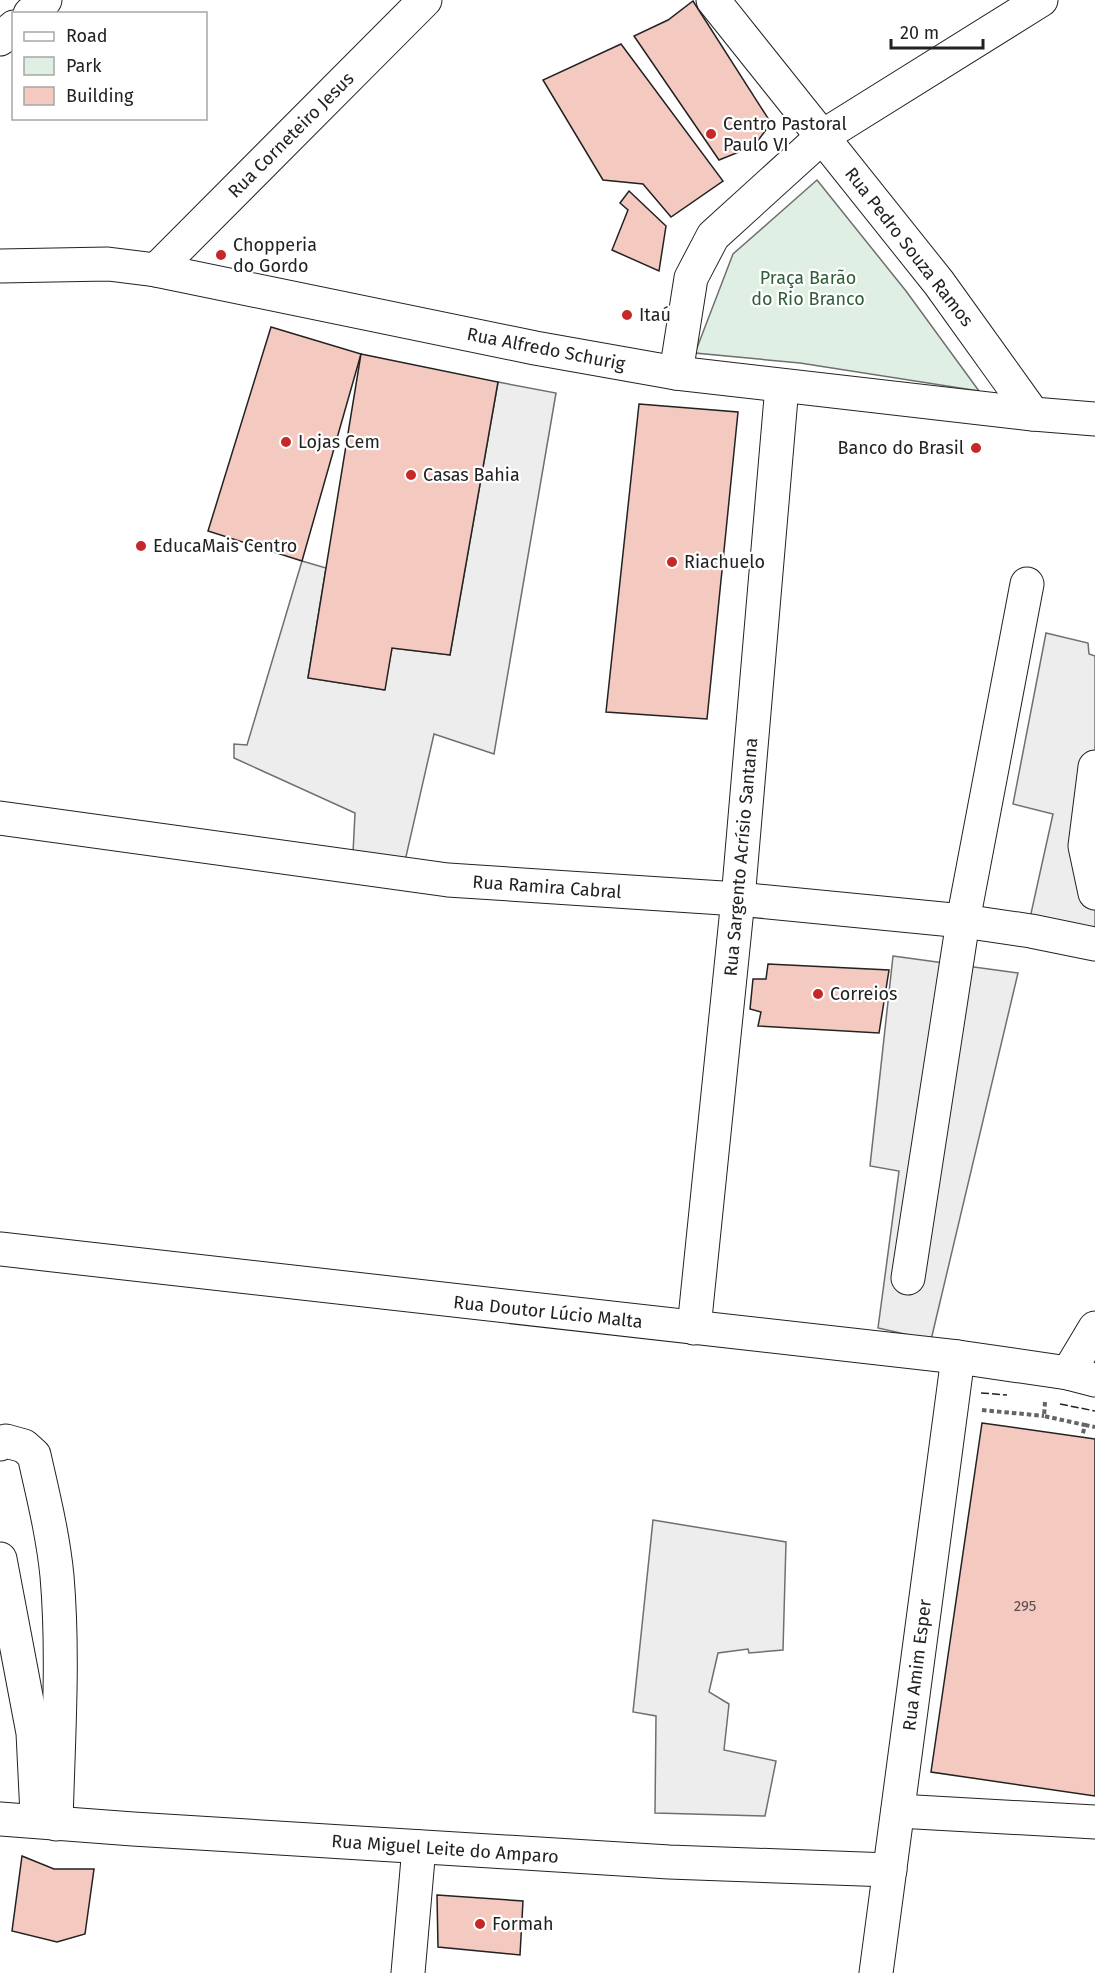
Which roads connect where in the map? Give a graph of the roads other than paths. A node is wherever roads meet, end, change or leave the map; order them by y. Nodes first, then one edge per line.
1 (45, 0) edge
2 (425, 0) edge
3 (713, 0) edge
4 (1041, 0) edge
5 (32, 12) edge
6 (12, 29) edge
7 (0, 39) edge
8 (823, 136) junction
9 (0, 266) edge
10 (156, 270) junction
11 (676, 373) junction
12 (782, 386) junction
13 (1033, 414) junction
14 (1095, 419) edge
15 (1027, 584) dead end
16 (1095, 767) edge
17 (0, 818) edge
18 (1095, 893) edge
19 (738, 899) junction
20 (963, 921) junction
21 (1092, 934) edge
22 (0, 1250) edge
23 (909, 1278) dead end
24 (694, 1328) junction
25 (1095, 1328) edge
26 (958, 1357) junction
27 (1070, 1374) edge
28 (0, 1444) edge
29 (0, 1559) edge
30 (898, 1811) junction
31 (0, 1819) edge
32 (1095, 1821) edge
33 (47, 1823) junction
34 (419, 1847) junction
35 (890, 1870) junction
36 (408, 1973) edge
37 (876, 1973) edge

1 - 5 street
2 - 10 street, Rua Corneteiro Jesus
3 - 8 street, Rua Pedro Souza Ramos
4 - 8 street
6 - 7 street
8 - 11 street
8 - 13 street, Rua Pedro Souza Ramos
9 - 10 street, Rua Alfredo Schurig
10 - 11 street, Rua Alfredo Schurig
11 - 12 street, Rua Alfredo Schurig
12 - 13 street, Rua Alfredo Schurig
12 - 19 street, Rua Sargento Acrísio Santana
13 - 14 street, Rua Alfredo Schurig
15 - 20 street
16 - 18 street
17 - 19 street, Rua Ramira Cabral
19 - 20 street, Rua Ramira Cabral
19 - 24 street, Rua Sargento Acrísio Santana
20 - 21 street, Rua Ramira Cabral
20 - 23 street
22 - 24 street, Rua Doutor Lúcio Malta
24 - 26 street, Rua Doutor Lúcio Malta
25 - 27 street
26 - 27 street, Rua Doutor Lúcio Malta
26 - 30 street, Rua Amim Esper
28 - 33 street
29 - 33 street
30 - 32 street
30 - 35 street, Rua Amim Esper
31 - 33 street, Rua Miguel Leite do Amparo
33 - 34 street, Rua Miguel Leite do Amparo
34 - 35 street, Rua Miguel Leite do Amparo
34 - 36 street
35 - 37 street, Rua Amim Esper

